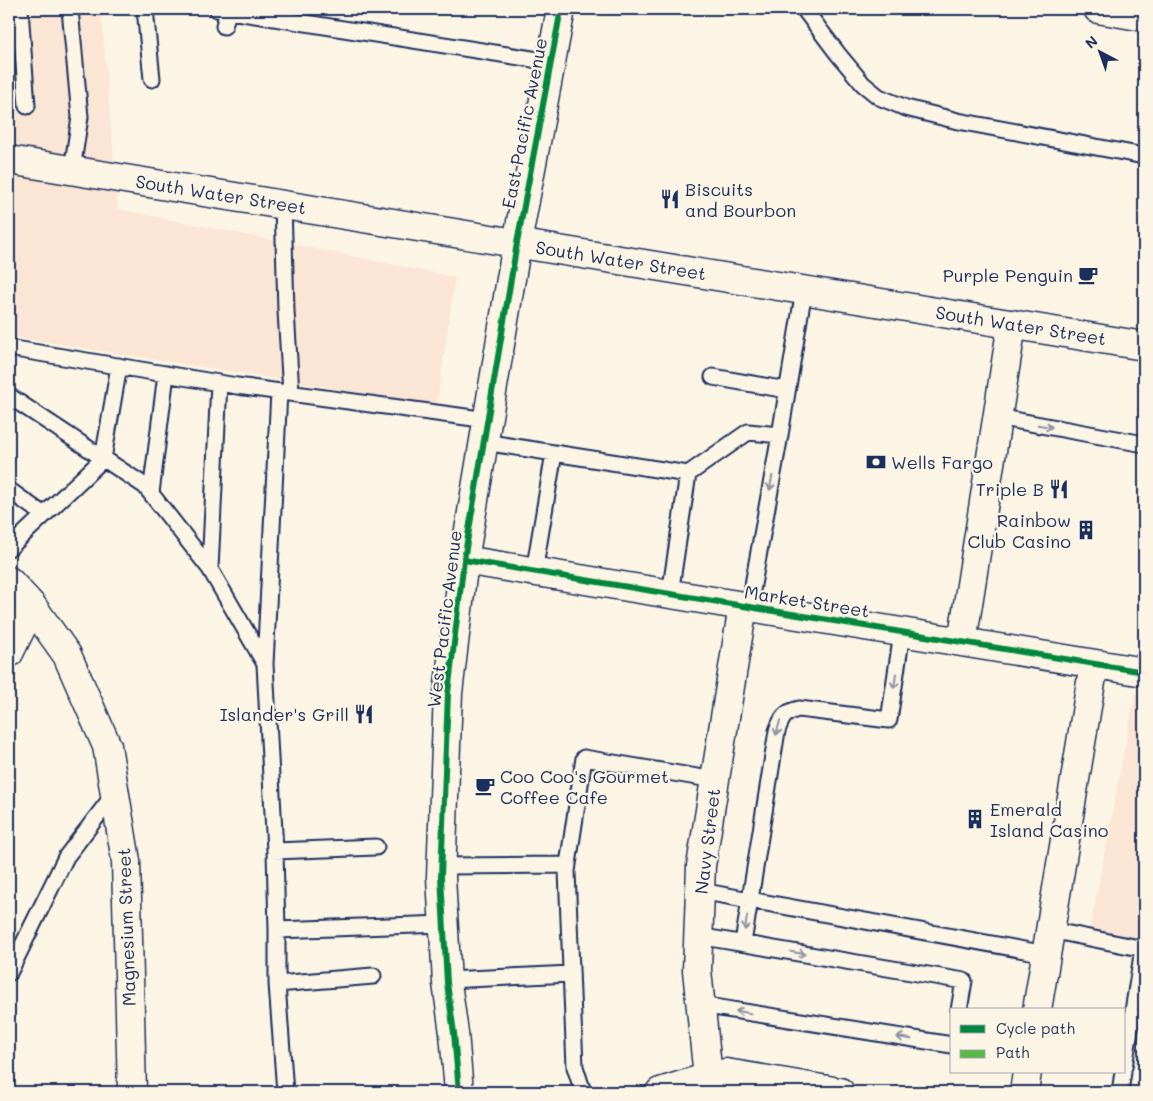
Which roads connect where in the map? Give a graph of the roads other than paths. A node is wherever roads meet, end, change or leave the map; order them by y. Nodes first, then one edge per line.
1 (20, 9) edge
2 (70, 9) edge
3 (145, 9) edge
4 (561, 9) edge
5 (804, 9) edge
6 (1101, 9) edge
7 (223, 15) edge
8 (1144, 17) edge
9 (551, 62) junction
10 (152, 79) dead end
11 (27, 106) dead end
12 (1144, 156) edge
13 (9, 160) edge
14 (72, 170) junction
15 (283, 204) junction
16 (517, 242) junction
17 (804, 290) junction
18 (1012, 324) junction
19 (1143, 340) edge
20 (9, 348) edge
21 (119, 366) junction
22 (166, 374) junction
23 (713, 377) dead end
24 (219, 383) junction
25 (787, 390) junction
26 (285, 392) junction
27 (9, 396) edge
28 (997, 417) junction
29 (486, 431) junction
30 (780, 435) junction
31 (1144, 444) edge
32 (554, 453) junction
33 (103, 459) junction
34 (688, 474) junction
35 (9, 490) edge
36 (151, 493) junction
37 (44, 515) junction
38 (9, 548) edge
39 (464, 560) junction
40 (210, 569) junction
41 (534, 572) junction
42 (9, 581) edge
43 (670, 594) junction
44 (32, 606) junction
45 (746, 607) junction
46 (902, 632) junction
47 (962, 642) junction
48 (9, 653) edge
49 (265, 664) junction
50 (1094, 664) junction
51 (1144, 672) edge
52 (715, 780) junction
53 (115, 793) junction
54 (376, 847) dead end
55 (275, 851) junction
56 (568, 865) junction
57 (442, 866) junction
58 (700, 891) junction
59 (750, 900) junction
60 (444, 924) junction
61 (277, 930) junction
62 (698, 936) junction
63 (1048, 942) junction
64 (743, 943) junction
65 (1144, 949) edge
66 (9, 973) edge
67 (571, 974) junction
68 (373, 976) dead end
69 (447, 980) junction
70 (277, 984) junction
71 (701, 1005) junction
72 (959, 1008) edge
73 (1037, 1008) edge
74 (950, 1045) edge
75 (1126, 1055) edge
76 (1027, 1074) edge
77 (1124, 1074) edge
78 (708, 1077) junction
79 (761, 1085) edge
80 (668, 1091) edge
81 (132, 1092) edge
82 (285, 1092) edge
83 (459, 1092) edge
84 (584, 1092) edge
85 (840, 1092) edge
86 (1024, 1092) edge
87 (1120, 1092) edge

1 - 11 lane
2 - 14 lane
3 - 10 lane
4 - 9 street, East Pacific Avenue
5 - 12 lane
6 - 8 street
7 - 9 lane
9 - 16 street, East Pacific Avenue
13 - 14 street, South Water Street
14 - 15 street, South Water Street
15 - 16 street, South Water Street
15 - 26 lane
16 - 17 street, South Water Street
16 - 29 street, West Pacific Avenue
17 - 18 street, South Water Street
17 - 25 lane
18 - 19 street, South Water Street
18 - 28 street
20 - 21 lane
21 - 22 lane
21 - 33 lane
22 - 24 lane
22 - 36 lane
23 - 25 lane
24 - 26 lane
24 - 40 lane
25 - 30 lane
26 - 29 lane
26 - 49 lane
27 - 33 lane
28 -> 31 lane
28 - 47 street
29 - 32 lane
29 - 39 street, West Pacific Avenue
30 - 34 lane
30 -> 45 lane
32 - 34 lane
32 - 41 lane
33 - 36 lane
33 - 37 lane
34 - 43 lane
35 - 37 lane
36 - 40 lane
37 - 38 lane
39 - 41 street, Market Street
39 - 57 street, West Pacific Avenue
40 - 49 lane
41 - 43 street, Market Street
42 - 44 street, Magnesium Street
43 - 45 street, Market Street
44 - 48 street
44 - 53 street, Magnesium Street
45 - 46 street, Market Street
45 - 52 street, Navy Street
46 - 47 street, Market Street
46 -> 59 lane
47 - 50 street, Market Street
49 - 55 lane
50 - 51 street, Market Street
50 - 63 street
52 - 56 lane
52 - 58 street, Navy Street
53 - 66 lane
53 - 81 street, Magnesium Street
54 - 55 lane
55 - 61 lane
56 - 57 lane
56 - 67 lane
57 - 60 street, West Pacific Avenue
58 - 59 lane
58 - 62 street, Navy Street
59 - 63 lane
59 -> 64 lane
60 - 61 lane
60 - 69 street, West Pacific Avenue
61 - 70 lane
62 - 64 lane
62 - 71 street, Navy Street
63 - 65 lane
63 - 73 street
64 -> 72 lane
65 - 75 lane
67 - 69 lane
67 - 84 lane
68 - 70 lane
69 - 83 street, West Pacific Avenue
70 - 82 lane
74 -> 71 lane
71 - 78 street, Navy Street
76 - 86 street
77 - 87 lane
78 - 79 street
78 - 80 street
79 - 85 street

